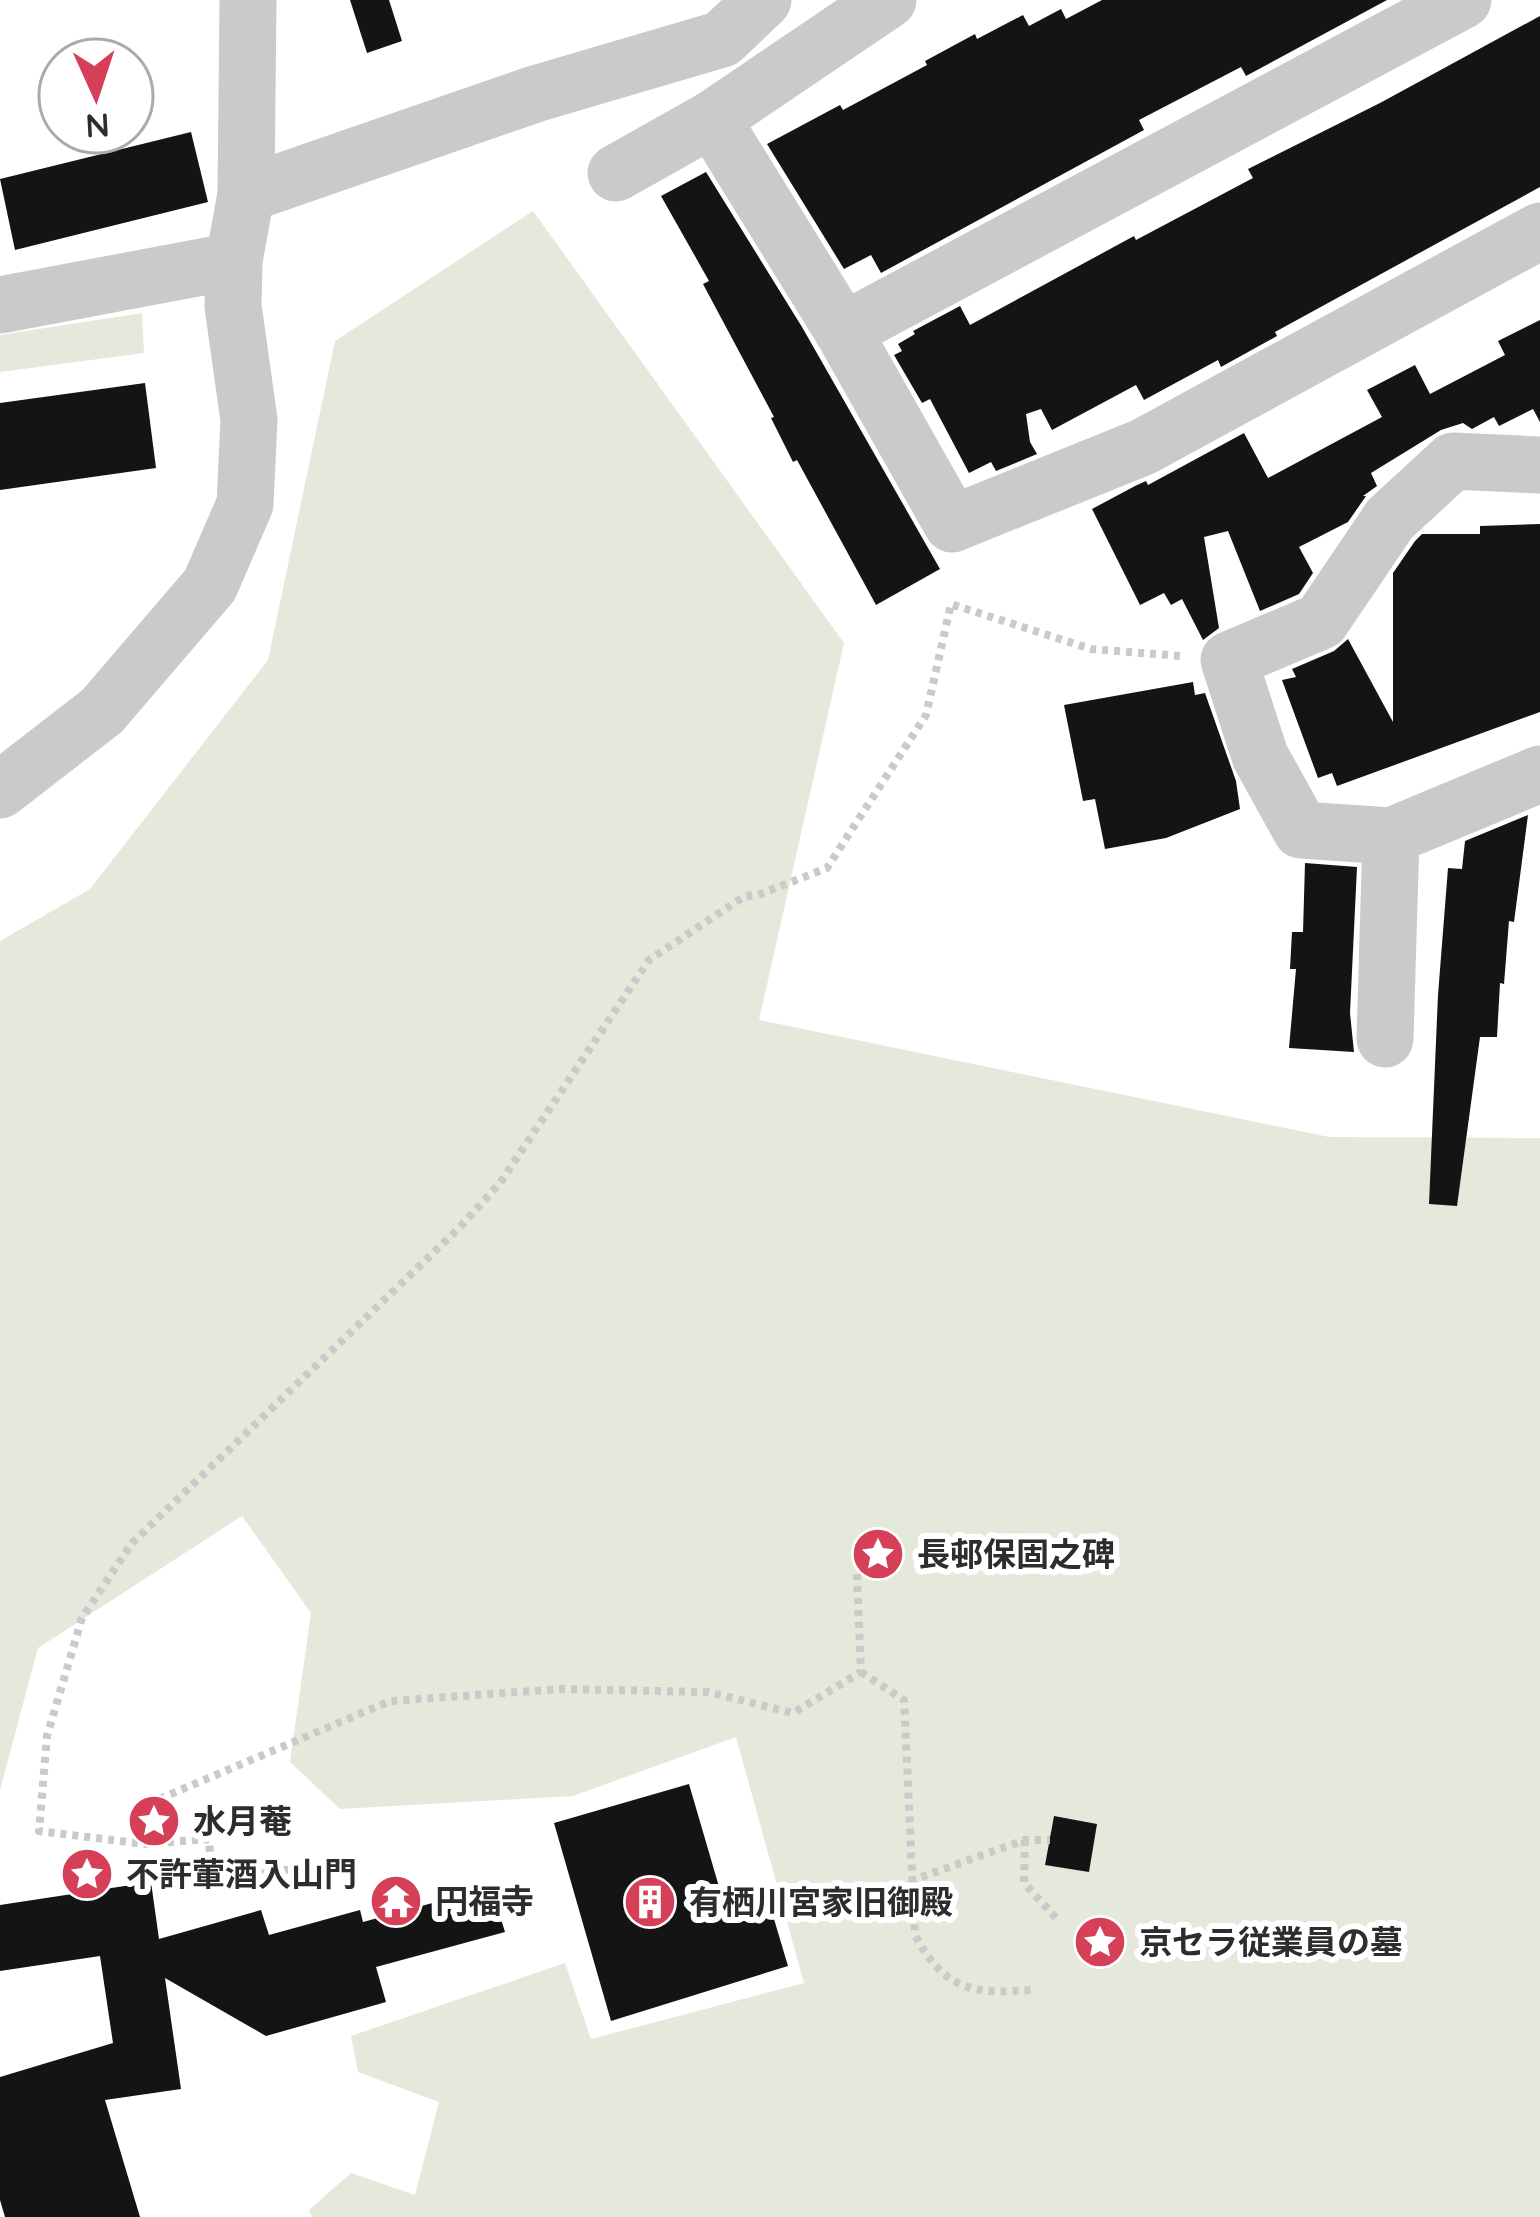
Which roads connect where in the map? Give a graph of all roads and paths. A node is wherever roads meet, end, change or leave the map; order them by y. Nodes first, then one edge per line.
1 (248, 0) edge
2 (763, 0) edge
3 (888, 0) edge
4 (1463, 0) edge
5 (712, 119) junction
6 (616, 173) dead end
7 (246, 194) junction
8 (1540, 231) edge
9 (234, 261) junction
10 (0, 305) edge
11 (843, 331) junction
12 (1540, 465) edge
13 (1229, 660) junction
14 (1540, 774) edge
15 (0, 790) edge
16 (1391, 836) junction
17 (1384, 1039) dead end
18 (857, 1574) dead end
19 (861, 1672) junction
20 (1024, 1840) junction
21 (1049, 1840) dead end
22 (144, 1844) junction
23 (301, 1870) dead end
24 (910, 1881) junction
25 (1056, 1918) dead end
26 (1032, 1990) dead end

1 - 7 street
2 - 7 street
3 - 5 street
4 - 11 street
5 - 6 street
5 - 11 street
7 - 9 street
8 - 11 street
9 - 10 street
9 - 15 street
12 - 13 street
13 - 16 street
13 - 22 path
14 - 16 street
16 - 17 street
18 - 19 path
19 - 22 path
19 - 24 path
20 - 21 path
20 - 24 path
20 - 25 path
22 - 23 path
24 - 26 path

